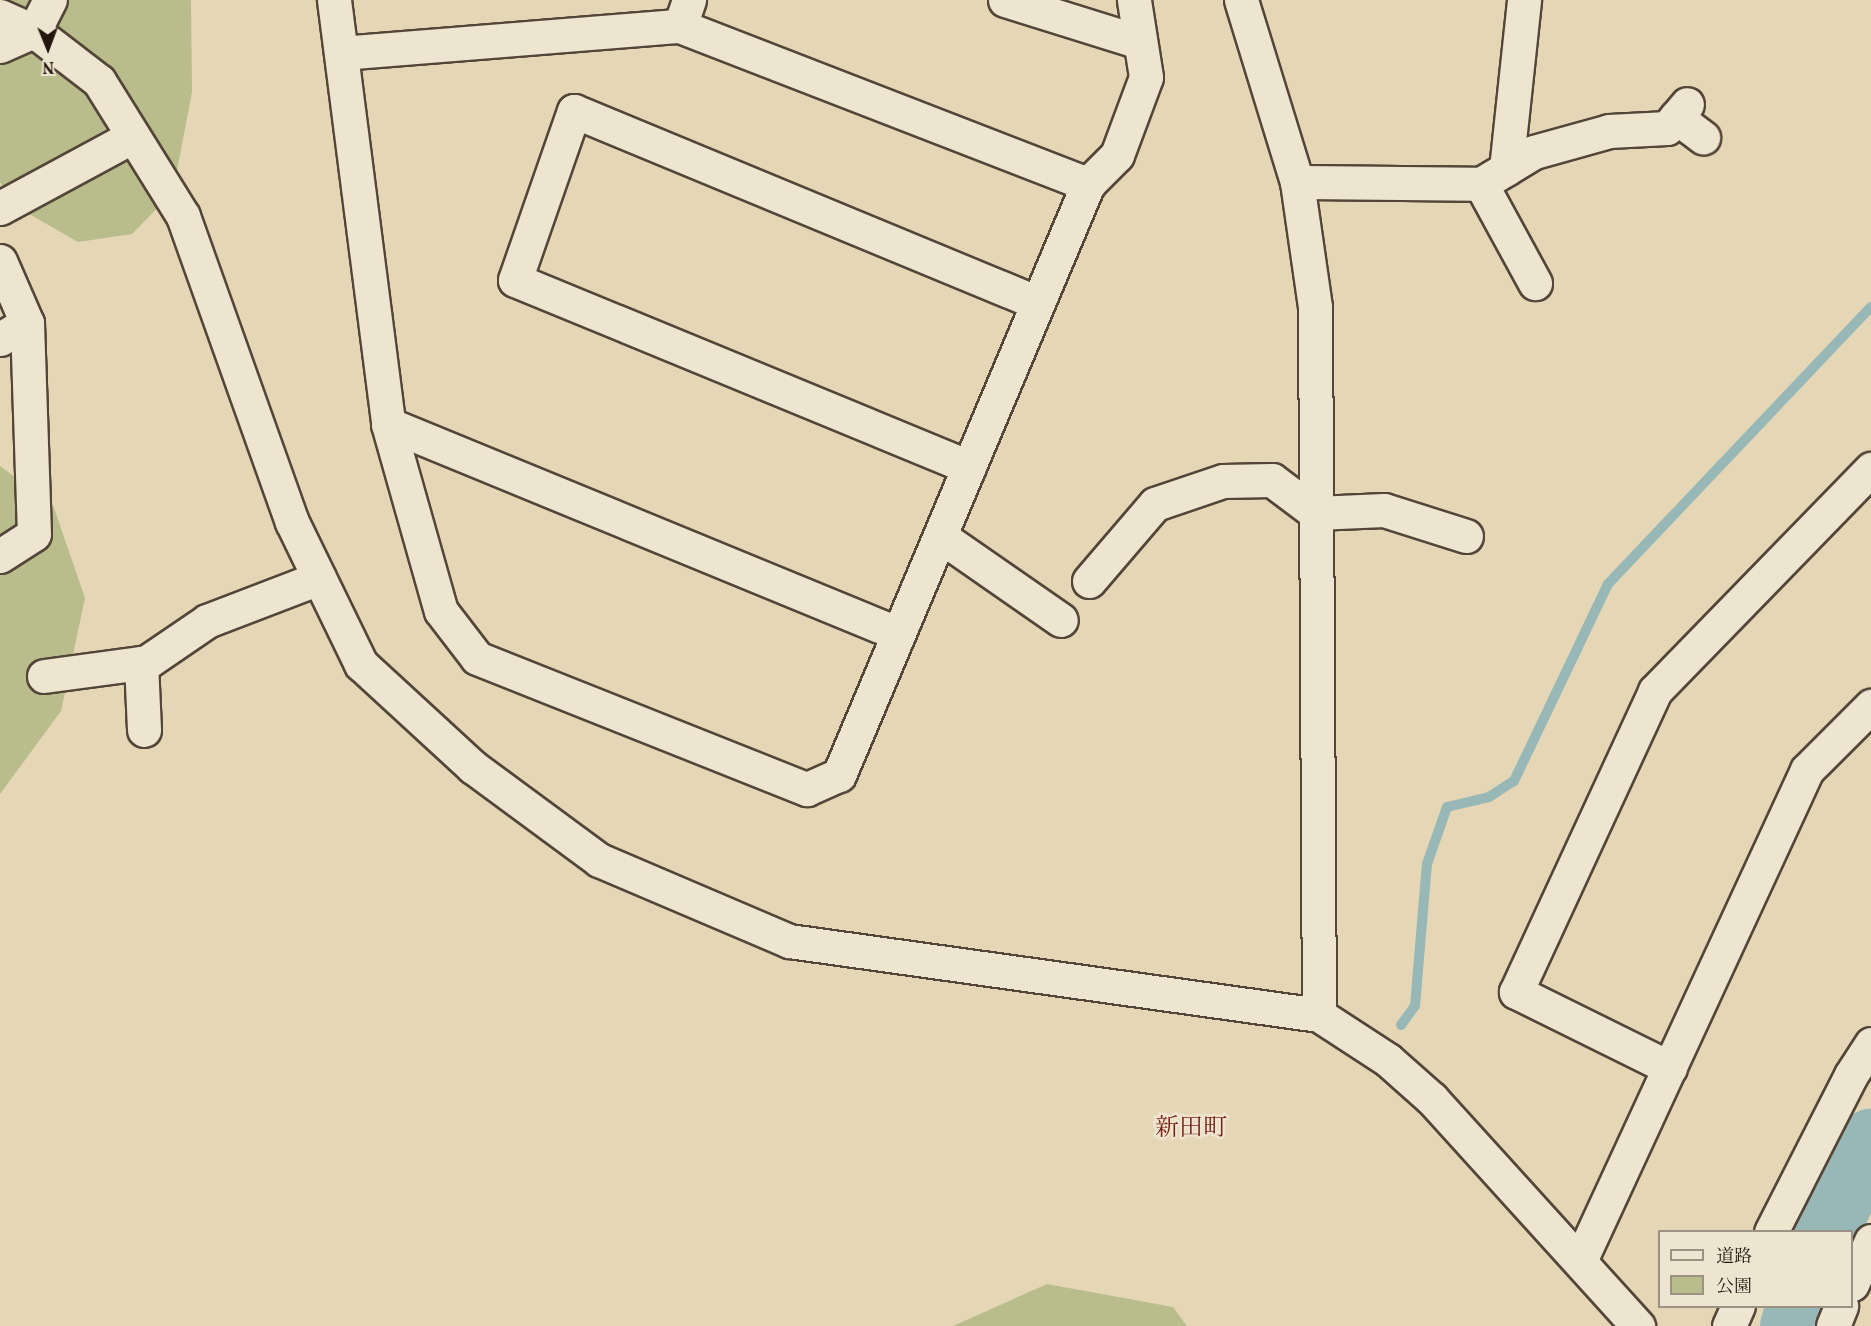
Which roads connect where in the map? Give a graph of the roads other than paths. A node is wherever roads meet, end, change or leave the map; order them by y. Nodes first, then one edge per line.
1 (50, 0) edge
2 (334, 0) edge
3 (1005, 0) edge
4 (1134, 0) edge
5 (1241, 0) edge
6 (1529, 2) edge
7 (684, 13) edge
8 (0, 16) edge
9 (34, 31) junction
10 (1140, 42) junction
11 (0, 46) edge
12 (341, 53) junction
13 (133, 136) junction
14 (1703, 137) dead end
15 (1494, 177) junction
16 (1297, 182) junction
17 (1088, 184) junction
18 (0, 208) edge
19 (0, 261) edge
20 (1535, 283) dead end
21 (1038, 303) junction
22 (13, 331) edge
23 (388, 424) junction
24 (969, 467) junction
25 (1871, 469) edge
26 (1316, 513) junction
27 (940, 536) junction
28 (1466, 536) dead end
29 (0, 556) edge
30 (319, 578) junction
31 (1089, 581) dead end
32 (1061, 620) dead end
33 (899, 634) junction
34 (141, 663) junction
35 (44, 676) dead end
36 (1871, 706) edge
37 (144, 730) dead end
38 (1319, 1015) junction
39 (1871, 1044) edge
40 (1670, 1068) junction
41 (1772, 1230) edge
42 (1871, 1241) edge
43 (1580, 1261) junction
44 (1860, 1277) edge
45 (1737, 1308) edge
46 (1840, 1308) edge
47 (1638, 1326) edge
48 (1729, 1326) edge
49 (1833, 1326) edge

1 - 9 street
2 - 12 street
3 - 10 street
4 - 10 street
5 - 16 street
6 - 15 street
7 - 12 street
7 - 17 street
8 - 9 street
9 - 11 street
9 - 13 street
10 - 17 street
12 - 23 street
13 - 18 street
13 - 30 street
14 - 15 street
15 - 16 street
15 - 20 street
16 - 26 street
17 - 21 street
19 - 22 street
21 - 24 street
21 - 24 street
22 - 29 street
23 - 33 street
23 - 33 street
24 - 27 street
25 - 40 street
26 - 28 street
26 - 31 street
26 - 38 street
27 - 32 street
27 - 33 street
30 - 34 street
30 - 38 street
34 - 35 street
34 - 37 street
36 - 40 street
38 - 43 street
39 - 41 street
40 - 43 street
42 - 44 street
43 - 47 street
45 - 48 street
46 - 49 street

